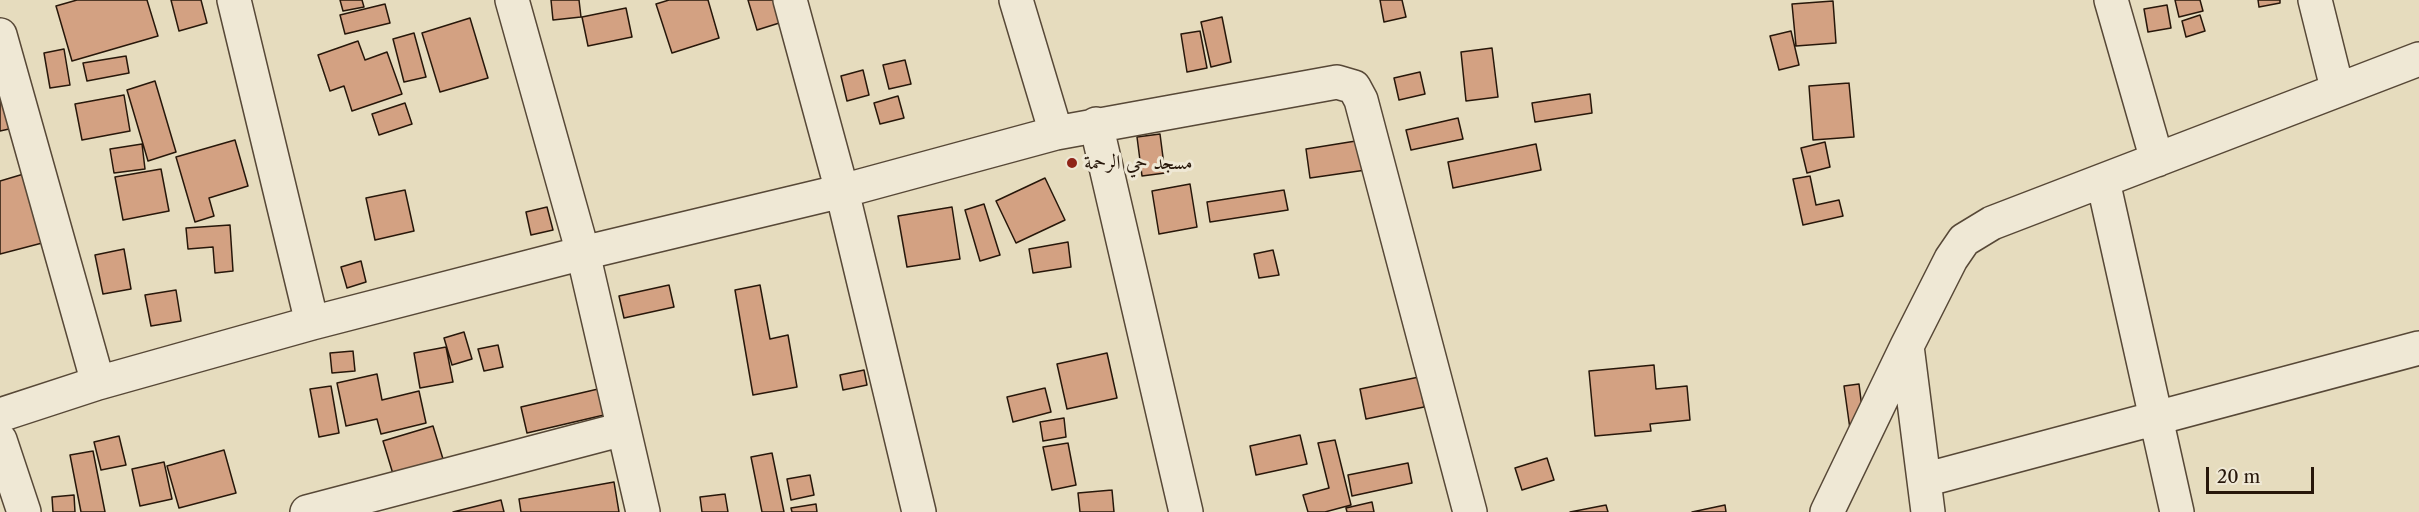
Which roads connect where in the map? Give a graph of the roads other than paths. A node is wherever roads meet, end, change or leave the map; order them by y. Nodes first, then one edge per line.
1 (234, 0) edge
2 (512, 0) edge
3 (790, 0) edge
4 (1016, 0) edge
5 (2111, 0) edge
6 (2315, 0) edge
7 (0, 35) edge
8 (2419, 59) edge
9 (2337, 88) junction
10 (1096, 124) junction
11 (1056, 133) junction
12 (2157, 160) junction
13 (2103, 181) junction
14 (842, 191) junction
15 (583, 253) junction
16 (312, 323) junction
17 (1907, 346) junction
18 (2419, 348) edge
19 (98, 383) junction
20 (0, 415) edge
21 (2156, 420) junction
22 (623, 429) junction
23 (0, 440) edge
24 (1926, 496) edge
25 (24, 512) edge
26 (307, 512) edge
27 (643, 512) edge
28 (919, 512) edge
29 (1186, 512) edge
30 (1470, 512) edge
31 (1827, 512) edge
32 (2177, 512) edge

1 - 16 street
2 - 15 street
3 - 14 street
4 - 11 street
5 - 12 street
6 - 9 street
7 - 19 street
8 - 9 street
9 - 12 street
10 - 11 street
10 - 29 street
10 - 30 street
11 - 14 street
12 - 13 street
13 - 17 street
13 - 21 street
14 - 15 street
14 - 28 street
15 - 16 street
15 - 22 street
16 - 19 street
17 - 24 street
17 - 31 street
18 - 21 street
19 - 20 street
21 - 24 street
21 - 32 street
22 - 26 street
22 - 27 street
23 - 25 street

